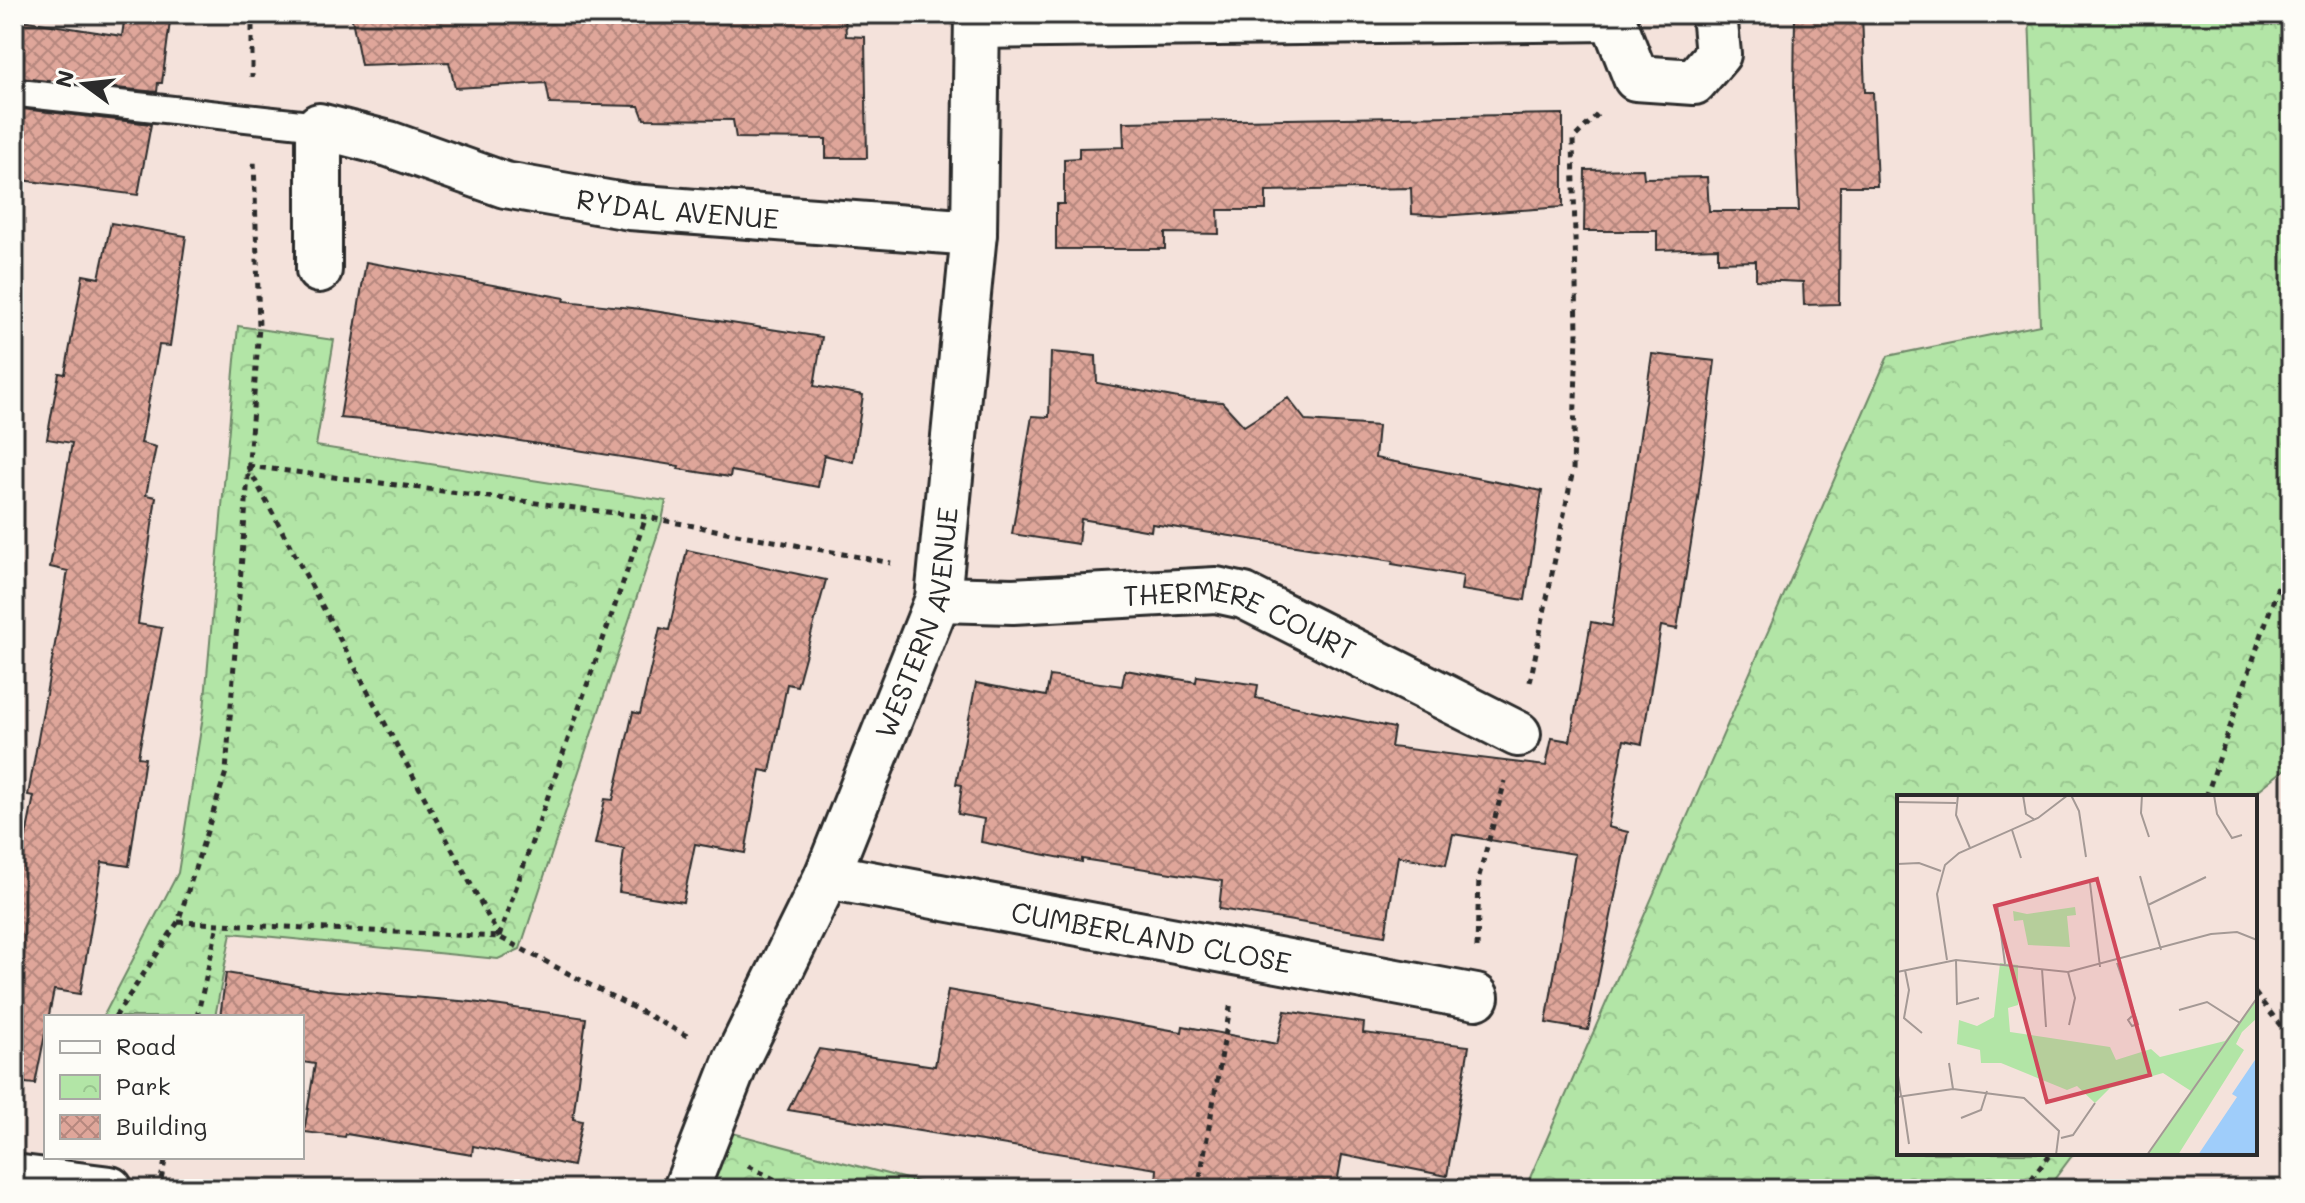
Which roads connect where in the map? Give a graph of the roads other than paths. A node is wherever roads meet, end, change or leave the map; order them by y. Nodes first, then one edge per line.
1 (1714, 14) edge
2 (1611, 16) edge
3 (977, 20) edge
4 (19, 93) dead end
5 (319, 126) junction
6 (974, 233) junction
7 (319, 270) dead end
8 (938, 599) junction
9 (1518, 734) road end
10 (827, 876) junction
11 (1476, 997) road end
12 (14, 1177) edge
13 (110, 1189) edge
14 (686, 1189) edge

1 - 2 street
2 - 3 street
3 - 6 street, WESTERN AVENUE
4 - 5 lane
5 - 6 street, RYDAL AVENUE
5 - 7 street
6 - 8 street, WESTERN AVENUE
8 - 9 street, THERMERE COURT
8 - 10 street, WESTERN AVENUE
10 - 11 street, CUMBERLAND CLOSE
10 - 14 street, WESTERN AVENUE
12 - 13 street

